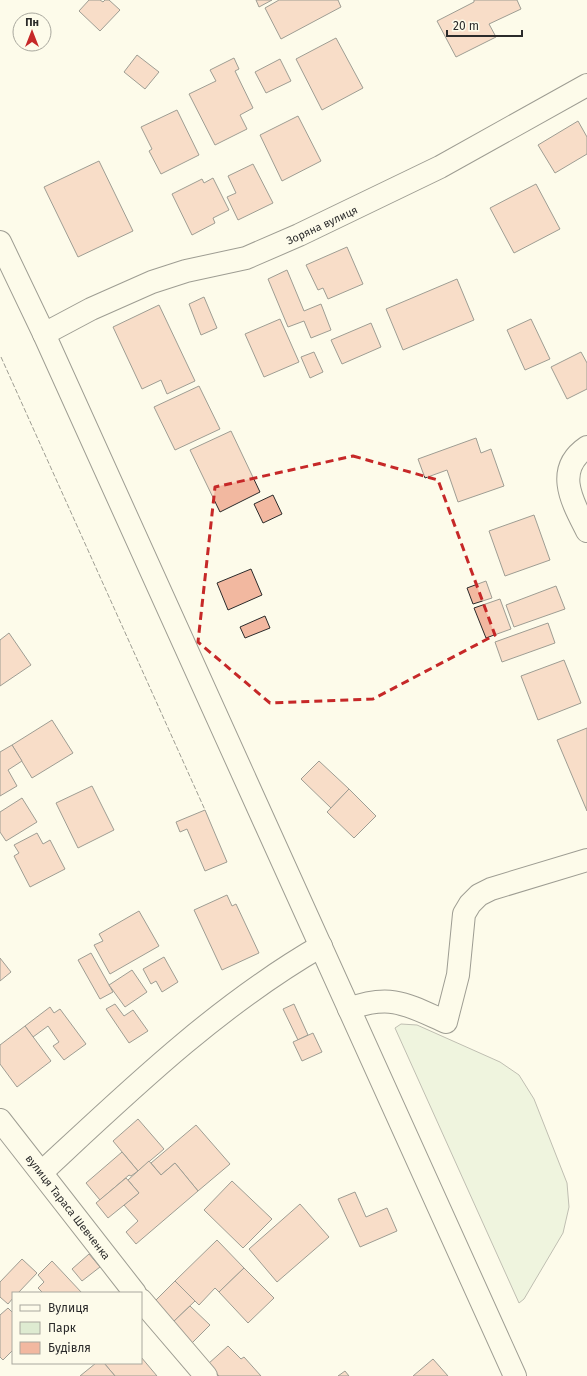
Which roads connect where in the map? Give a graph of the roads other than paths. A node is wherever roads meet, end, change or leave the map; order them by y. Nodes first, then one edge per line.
1 (587, 85) edge
2 (2, 253) edge
3 (44, 334) junction
4 (587, 447) edge
5 (587, 531) edge
6 (587, 860) edge
7 (321, 946) junction
8 (349, 1009) junction
9 (0, 1120) edge
10 (42, 1172) junction
11 (134, 1292) edge
12 (142, 1301) edge
13 (206, 1376) edge
14 (515, 1376) edge

1 - 3 street, Зоряна вулиця
2 - 3 street
3 - 7 street
4 - 5 street
6 - 8 street
7 - 8 street
7 - 10 street
8 - 14 street
9 - 10 street, вулиця Тараса Шевченка
10 - 11 street, вулиця Тараса Шевченка
12 - 13 street

